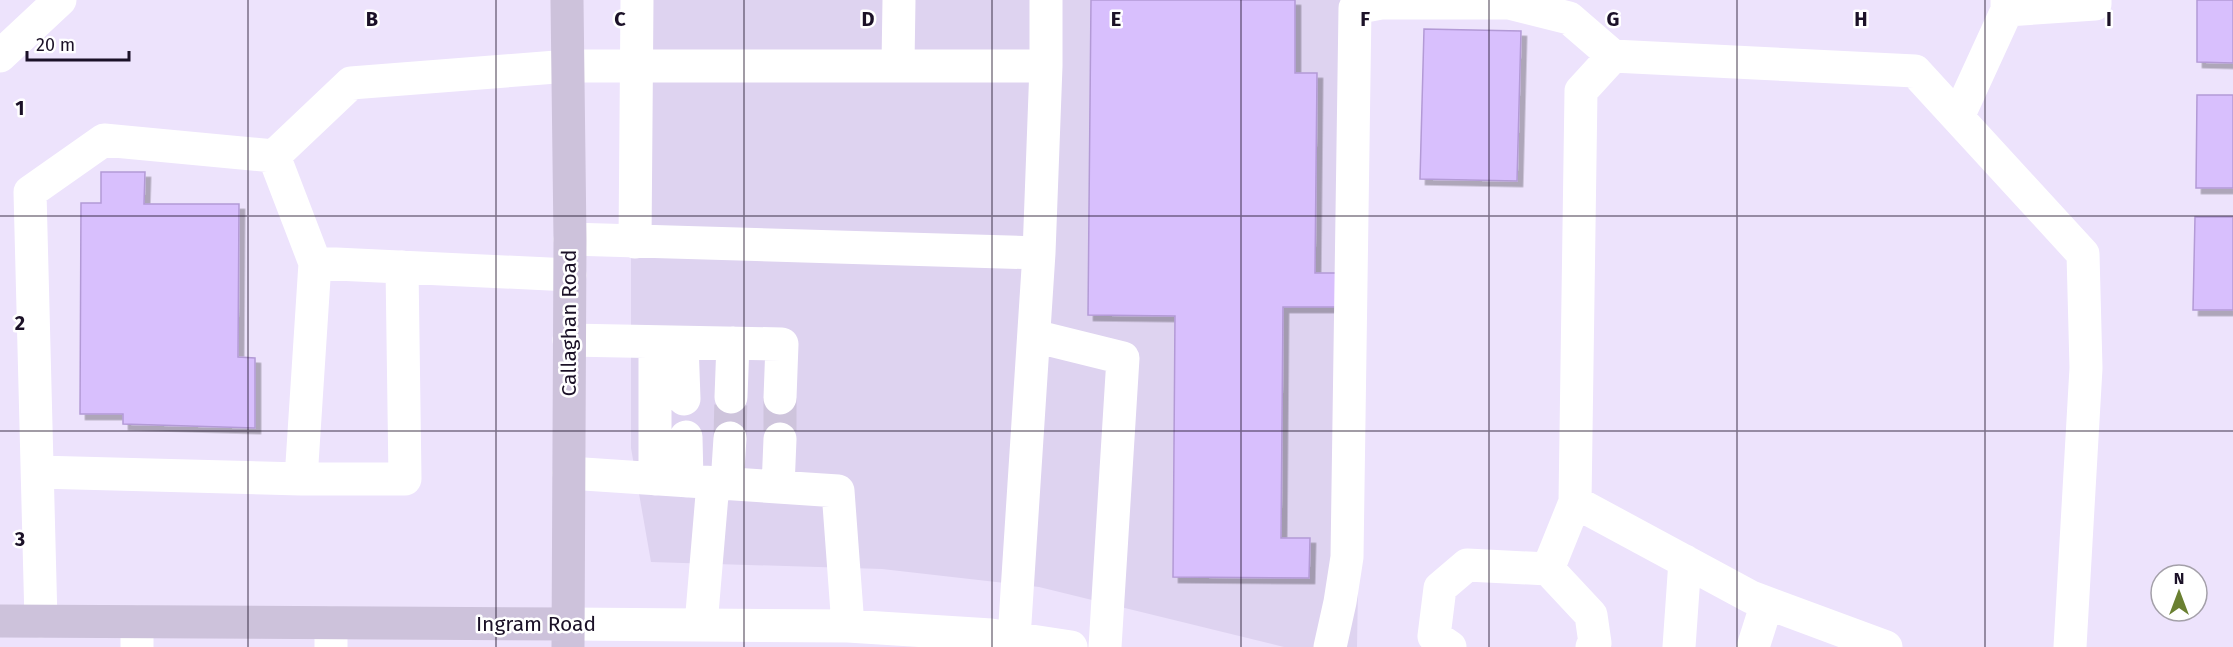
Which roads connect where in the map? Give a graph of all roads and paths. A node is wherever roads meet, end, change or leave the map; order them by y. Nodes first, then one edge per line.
1 (60, 0) edge
2 (567, 0) edge
3 (637, 0) edge
4 (899, 0) edge
5 (1046, 0) edge
6 (2095, 0) edge
7 (2007, 5) edge
8 (0, 56) edge
9 (1613, 56) junction
10 (898, 64) junction
11 (569, 66) junction
12 (635, 66) junction
13 (1046, 66) junction
14 (1958, 117) junction
15 (274, 156) junction
16 (570, 239) junction
17 (635, 242) junction
18 (1039, 253) junction
19 (315, 263) junction
20 (402, 267) junction
21 (570, 275) junction
22 (1034, 336) junction
23 (569, 340) junction
24 (669, 342) junction
25 (734, 343) junction
26 (731, 397) tunnel mouth
27 (780, 398) tunnel mouth
28 (684, 399) dead end
29 (686, 437) dead end
30 (730, 438) tunnel mouth
31 (780, 439) tunnel mouth
32 (38, 472) junction
33 (569, 472) junction
34 (301, 479) junction
35 (695, 482) junction
36 (778, 487) junction
37 (1575, 502) junction
38 (1685, 561) junction
39 (1548, 569) junction
40 (1767, 603) junction
41 (0, 621) edge
42 (42, 621) junction
43 (700, 625) junction
44 (848, 626) junction
45 (137, 634) edge
46 (331, 635) edge
47 (568, 635) edge
48 (1014, 638) junction
49 (1071, 647) edge
50 (1105, 647) edge
51 (1330, 647) edge
52 (1450, 647) edge
53 (1592, 647) edge
54 (1679, 647) edge
55 (1753, 647) edge
56 (1886, 647) edge
57 (2070, 647) edge

1 - 8 street
2 - 11 main road, Callaghan Road
3 - 12 street
4 - 10 street
5 - 13 street
6 - 7 street
7 - 14 street
9 - 14 street
9 - 37 street
9 - 51 street
10 - 12 street
10 - 13 street
11 - 12 street
11 - 15 street
11 - 16 main road, Callaghan Road
12 - 17 street
13 - 18 street
14 - 57 street
15 - 19 street
15 - 32 street
16 - 17 street
16 - 21 main road, Callaghan Road
17 - 18 street
18 - 22 street
19 - 20 street
19 - 34 street
20 - 21 street
20 - 34 street
21 - 23 main road, Callaghan Road
22 - 48 street
22 - 50 street
23 - 24 street
23 - 33 main road, Callaghan Road
24 - 25 street
24 - 28 street
24 - 35 street
25 - 26 street
25 - 27 street
29 - 35 street
30 - 35 street
31 - 36 street
32 - 34 street
32 - 42 street
33 - 35 street
33 - 47 main road, Callaghan Road
35 - 36 street
35 - 43 street
36 - 44 street
37 - 38 street
37 - 39 street
38 - 40 street
38 - 54 street
39 - 52 street
39 - 53 street
40 - 55 street
40 - 56 street
41 - 42 main road, Ingram Road
42 - 45 main road, Ingram Road
43 - 44 street, Ingram Road
43 - 47 street, Ingram Road
44 - 48 street, Ingram Road
45 - 46 main road, Ingram Road
46 - 47 main road, Ingram Road
48 - 49 street, Ingram Road

